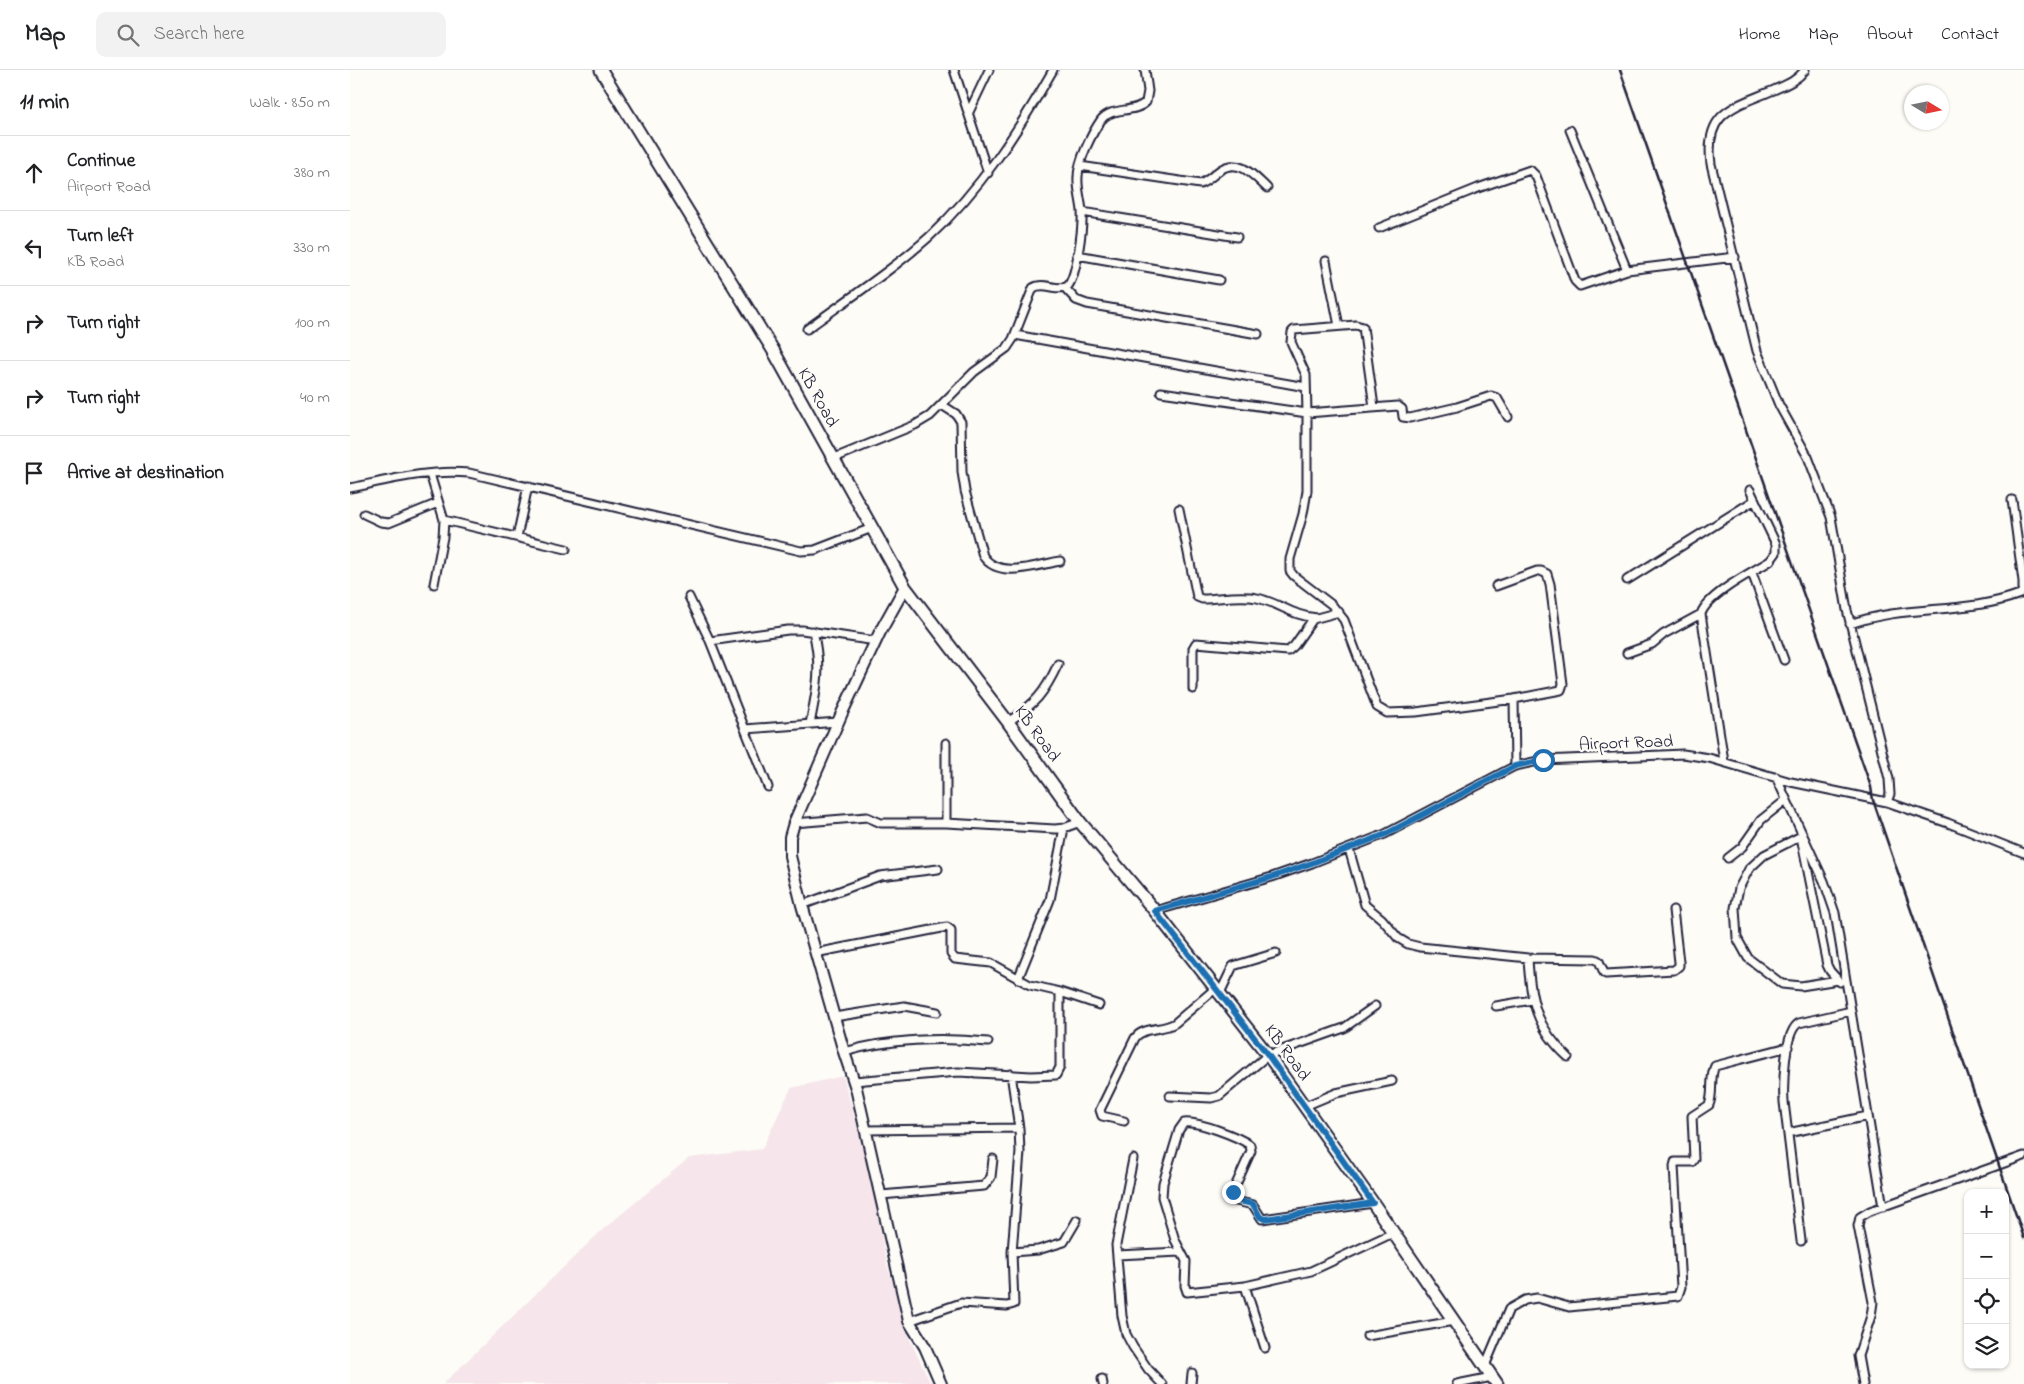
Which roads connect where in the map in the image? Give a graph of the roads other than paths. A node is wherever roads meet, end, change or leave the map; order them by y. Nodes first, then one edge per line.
1 (601, 70) edge
2 (954, 70) edge
3 (990, 70) edge
4 (1053, 70) edge
5 (1145, 70) edge
6 (1805, 70) edge
7 (969, 112) junction
8 (1570, 130) dead end
9 (1080, 166) junction
10 (988, 173) junction
11 (1267, 188) dead end
12 (1082, 212) junction
13 (1379, 228) dead end
14 (1237, 237) dead end
15 (1077, 255) junction
16 (1735, 257) junction
17 (1326, 261) dead end
18 (1626, 270) junction
19 (1219, 280) dead end
20 (1065, 288) junction
21 (1340, 326) junction
22 (807, 329) dead end
23 (1258, 334) dead end
24 (1014, 336) junction
25 (1306, 387) junction
26 (1161, 392) dead end
27 (942, 405) junction
28 (1374, 407) junction
29 (1307, 413) junction
30 (1508, 417) dead end
31 (832, 459) junction
32 (430, 474) junction
33 (528, 486) junction
34 (350, 488) edge
35 (1750, 490) dead end
36 (1755, 500) junction
37 (2012, 500) dead end
38 (438, 503) junction
39 (1179, 509) dead end
40 (364, 514) dead end
41 (444, 520) junction
42 (872, 528) junction
43 (517, 537) junction
44 (566, 549) dead end
45 (1060, 561) dead end
46 (2023, 566) edge
47 (1752, 572) junction
48 (1627, 580) dead end
49 (434, 584) dead end
50 (1496, 586) dead end
51 (904, 587) junction
52 (689, 597) dead end
53 (1338, 612) junction
54 (1701, 614) junction
55 (1316, 618) junction
56 (1850, 624) junction
57 (814, 631) junction
58 (710, 641) junction
59 (876, 642) junction
60 (1627, 653) dead end
61 (1784, 660) dead end
62 (1058, 664) dead end
63 (1193, 689) dead end
64 (1514, 699) junction
65 (838, 722) junction
66 (1008, 722) junction
67 (810, 724) junction
68 (745, 729) junction
69 (946, 743) dead end
70 (1724, 761) junction
71 (1515, 766) junction
72 (1776, 777) junction
73 (768, 787) dead end
74 (1786, 800) junction
75 (1887, 802) junction
76 (1080, 822) junction
77 (794, 823) junction
78 (946, 823) junction
79 (1064, 828) junction
80 (1800, 833) junction
81 (1349, 849) junction
82 (2024, 853) edge
83 (1728, 858) dead end
84 (938, 869) dead end
85 (802, 905) junction
86 (1673, 910) dead end
87 (1155, 911) junction
88 (815, 953) junction
89 (1276, 953) dead end
90 (1528, 958) junction
91 (1018, 979) junction
92 (1838, 980) junction
93 (1846, 989) junction
94 (1218, 991) junction
95 (1060, 992) junction
96 (1532, 1000) junction
97 (1099, 1005) dead end
98 (1375, 1006) dead end
99 (1496, 1006) dead end
100 (1851, 1011) junction
101 (937, 1012) dead end
102 (834, 1017) junction
103 (988, 1042) dead end
104 (1788, 1047) junction
105 (844, 1052) junction
106 (1268, 1055) junction
107 (1568, 1057) dead end
108 (1011, 1074) junction
109 (854, 1080) junction
110 (1392, 1081) dead end
111 (1170, 1096) dead end
112 (1305, 1106) junction
113 (1868, 1116) junction
114 (1124, 1121) dead end
115 (1019, 1128) junction
116 (866, 1130) junction
117 (1788, 1133) junction
118 (2024, 1156) edge
119 (994, 1159) dead end
120 (1133, 1159) dead end
121 (881, 1195) junction
122 (1373, 1203) junction
123 (1883, 1207) junction
124 (1077, 1220) dead end
125 (1393, 1233) junction
126 (1801, 1241) dead end
127 (1012, 1252) junction
128 (1180, 1252) junction
129 (1117, 1255) junction
130 (1244, 1286) junction
131 (910, 1321) junction
132 (1454, 1321) junction
133 (1367, 1336) dead end
134 (1265, 1348) dead end
135 (1485, 1366) junction
136 (1192, 1373) dead end
137 (1494, 1380) edge
138 (941, 1384) edge
139 (1162, 1384) edge
140 (1191, 1384) edge
141 (1457, 1384) edge
142 (1863, 1384) edge

1 - 31 main road, KB Road
2 - 7 street
3 - 7 street
4 - 10 street
5 - 9 street
6 - 16 street
7 - 10 street
8 - 18 street
9 - 11 street
9 - 12 street
10 - 22 street
12 - 14 street
12 - 15 street
13 - 18 street
15 - 19 street
15 - 20 street
16 - 18 street
16 - 56 street
17 - 21 street
20 - 23 street
20 - 24 street
21 - 25 street
21 - 28 street
24 - 25 street
24 - 27 street
25 - 29 street
26 - 29 street
27 - 31 street
27 - 45 street
28 - 29 street
28 - 30 street
29 - 53 street
31 - 42 main road, KB Road
32 - 33 street
32 - 34 street
32 - 38 street
33 - 42 street
33 - 43 street
35 - 36 street
36 - 47 street
36 - 48 street
37 - 46 street
38 - 40 street
38 - 41 street
39 - 55 street
41 - 43 street
41 - 49 street
42 - 51 main road, KB Road
43 - 44 street
46 - 56 street
47 - 54 street
47 - 61 street
50 - 64 street
51 - 59 main road
51 - 66 main road, KB Road
52 - 58 street
53 - 55 street
53 - 64 street
54 - 60 street
54 - 70 street
55 - 63 street
56 - 75 street
57 - 58 street
57 - 59 street
57 - 67 street
58 - 68 street
59 - 65 main road
62 - 66 street
64 - 71 street
65 - 67 street
65 - 77 main road
66 - 76 main road, KB Road
67 - 68 street
68 - 73 street
69 - 78 street
70 - 71 street, Airport Road
70 - 72 street, Airport Road
71 - 81 street, Airport Road
72 - 74 street
72 - 75 street, Airport Road
74 - 80 street
74 - 83 street
75 - 82 street, Airport Road
76 - 79 street
76 - 87 main road, KB Road
77 - 78 street
77 - 85 main road
78 - 79 street
79 - 91 street
80 - 92 street
80 - 92 street
80 - 93 street
81 - 87 street, Airport Road
81 - 90 street
84 - 85 street
85 - 88 main road
86 - 90 street
87 - 94 main road, KB Road
88 - 91 street
88 - 102 main road
89 - 94 street
90 - 96 street
91 - 95 street
92 - 93 street
93 - 100 street
94 - 106 main road, KB Road
94 - 114 street
95 - 97 street
95 - 108 street
96 - 99 street
96 - 107 street
98 - 106 street
100 - 104 street
100 - 113 street
101 - 102 street
102 - 105 main road
103 - 105 street
104 - 117 street
104 - 135 street
105 - 109 main road
106 - 111 street
106 - 112 main road, KB Road
108 - 109 street
108 - 115 street
109 - 116 main road
110 - 112 street
112 - 122 main road, KB Road
113 - 117 street
113 - 123 street
115 - 116 street
115 - 127 street
116 - 121 main road
117 - 126 street
118 - 123 street
119 - 121 street
120 - 129 street
121 - 131 main road
122 - 125 main road, KB Road
122 - 128 street
123 - 142 street
124 - 127 street
125 - 130 street
125 - 132 main road, KB Road
127 - 131 street
128 - 129 street
128 - 130 street
129 - 139 street
130 - 134 street
131 - 138 main road
132 - 133 street
132 - 135 main road, KB Road
135 - 137 main road, KB Road
136 - 140 street
137 - 141 street

